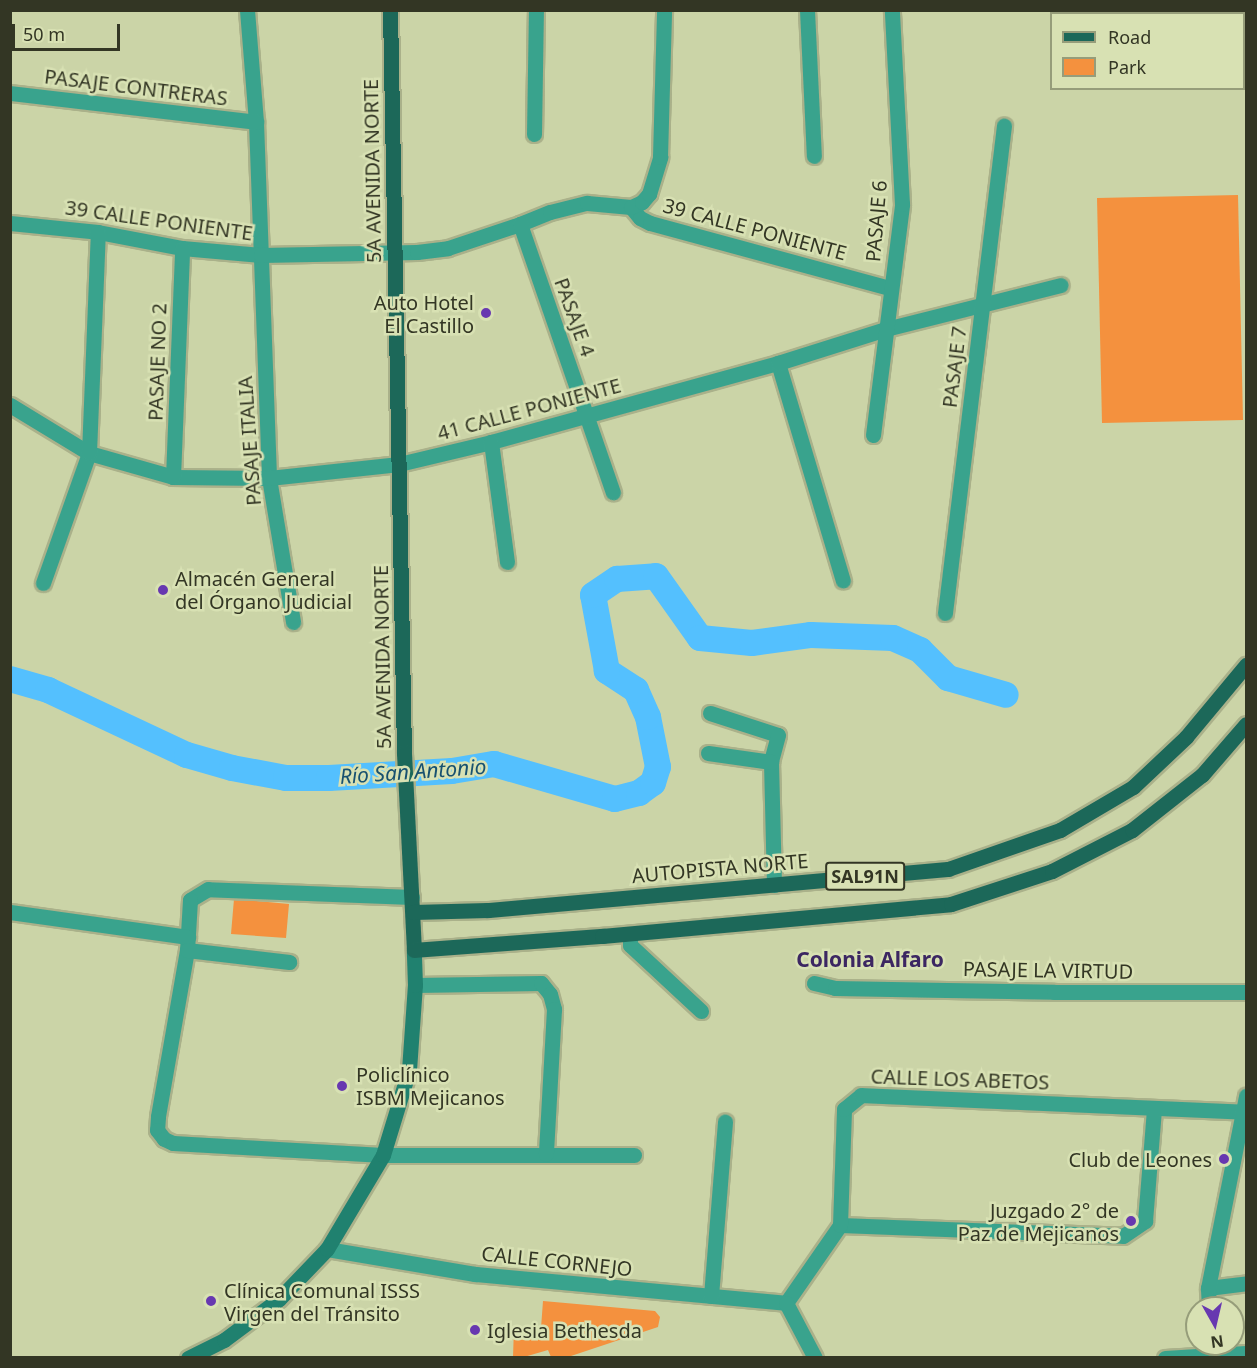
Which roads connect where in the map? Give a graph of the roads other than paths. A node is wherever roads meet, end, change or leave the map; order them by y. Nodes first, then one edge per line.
1 (246, 10) edge
2 (390, 10) edge
3 (536, 10) edge
4 (664, 10) edge
5 (807, 10) edge
6 (892, 10) edge
7 (10, 93) edge
8 (256, 122) junction
9 (1004, 126) dead end
10 (534, 134) dead end
11 (814, 156) dead end
12 (631, 207) junction
13 (10, 223) edge
14 (520, 224) junction
15 (98, 232) junction
16 (182, 248) junction
17 (395, 251) junction
18 (261, 255) junction
19 (1061, 285) dead end
20 (890, 288) junction
21 (982, 307) junction
22 (886, 329) junction
23 (778, 363) junction
24 (10, 405) edge
25 (588, 415) junction
26 (873, 435) dead end
27 (491, 442) junction
28 (89, 453) junction
29 (399, 464) junction
30 (173, 477) junction
31 (269, 478) junction
32 (614, 492) dead end
33 (507, 562) dead end
34 (843, 581) dead end
35 (44, 584) dead end
36 (945, 613) dead end
37 (293, 622) dead end
38 (1246, 665) edge
39 (710, 713) dead end
40 (1246, 724) edge
41 (708, 753) dead end
42 (771, 762) junction
43 (774, 885) junction
44 (412, 904) junction
45 (10, 912) edge
46 (630, 934) junction
47 (188, 943) junction
48 (414, 950) junction
49 (290, 962) dead end
50 (814, 983) dead end
51 (414, 985) junction
52 (1246, 992) edge
53 (702, 1011) dead end
54 (1246, 1096) edge
55 (1154, 1109) junction
56 (1243, 1112) junction
57 (725, 1122) dead end
58 (546, 1154) junction
59 (383, 1155) junction
60 (634, 1155) dead end
61 (840, 1225) junction
62 (327, 1249) junction
63 (1246, 1283) edge
64 (1208, 1288) junction
65 (711, 1296) junction
66 (1208, 1296) edge
67 (786, 1303) junction
68 (1185, 1356) edge
69 (188, 1358) edge
70 (815, 1358) edge
71 (1165, 1358) edge

1 - 8 street, PASAJE ITALIA
2 - 17 main road, 5A AVENIDA NORTE
3 - 10 street
4 - 12 street
5 - 11 street
6 - 20 street, PASAJE 6
7 - 8 street, PASAJE CONTRERAS
8 - 18 street, PASAJE ITALIA
9 - 21 street, PASAJE 7
12 - 14 street, 39 CALLE PONIENTE
12 - 20 street, 39 CALLE PONIENTE
13 - 15 street, 39 CALLE PONIENTE
14 - 17 street, 39 CALLE PONIENTE
14 - 25 street, PASAJE 4
15 - 16 street, 39 CALLE PONIENTE
15 - 28 street
16 - 18 street, 39 CALLE PONIENTE
16 - 30 street, PASAJE NO 2
17 - 18 street, 39 CALLE PONIENTE
17 - 29 main road, 5A AVENIDA NORTE
18 - 31 street, PASAJE ITALIA
19 - 21 street, 41 CALLE PONIENTE
20 - 22 street, PASAJE 6
21 - 22 street, 41 CALLE PONIENTE
21 - 36 street, PASAJE 7
22 - 23 street, 41 CALLE PONIENTE
22 - 26 street, PASAJE 6
23 - 25 street, 41 CALLE PONIENTE
23 - 34 street
24 - 28 street, 41 CALLE PONIENTE
25 - 27 street, 41 CALLE PONIENTE
25 - 32 street, PASAJE 4
27 - 29 street, 41 CALLE PONIENTE
27 - 33 street
28 - 30 street, 41 CALLE PONIENTE
28 - 35 street
29 - 31 street, 41 CALLE PONIENTE
29 - 44 main road, 5A AVENIDA NORTE
30 - 31 street, 41 CALLE PONIENTE
31 - 37 street, PASAJE ITALIA
38 - 43 main road, AUTOPISTA NORTE / SAL91N
39 - 42 street
40 - 46 main road, SAL91N
41 - 42 street
42 - 43 street
43 - 44 main road, AUTOPISTA NORTE / SAL91N
44 - 47 street
44 - 48 main road, 5A AVENIDA NORTE
45 - 47 street
46 - 48 main road, SAL91N
46 - 53 street
47 - 49 street
47 - 59 street
48 - 51 main road, 5A AVENIDA NORTE
50 - 52 street, PASAJE LA VIRTUD
51 - 58 street
51 - 59 main road, 5A AVENIDA NORTE
54 - 56 street
55 - 56 street, CALLE LOS ABETOS
55 - 61 street
55 - 61 street, CALLE LOS ABETOS
56 - 64 street
57 - 65 street
58 - 59 street
58 - 60 street
59 - 62 main road, 5A AVENIDA NORTE
61 - 67 street
62 - 65 street, CALLE CORNEJO
62 - 69 main road, 5A AVENIDA NORTE
63 - 64 street
64 - 66 street
65 - 67 street, CALLE CORNEJO
67 - 70 street
68 - 71 street

